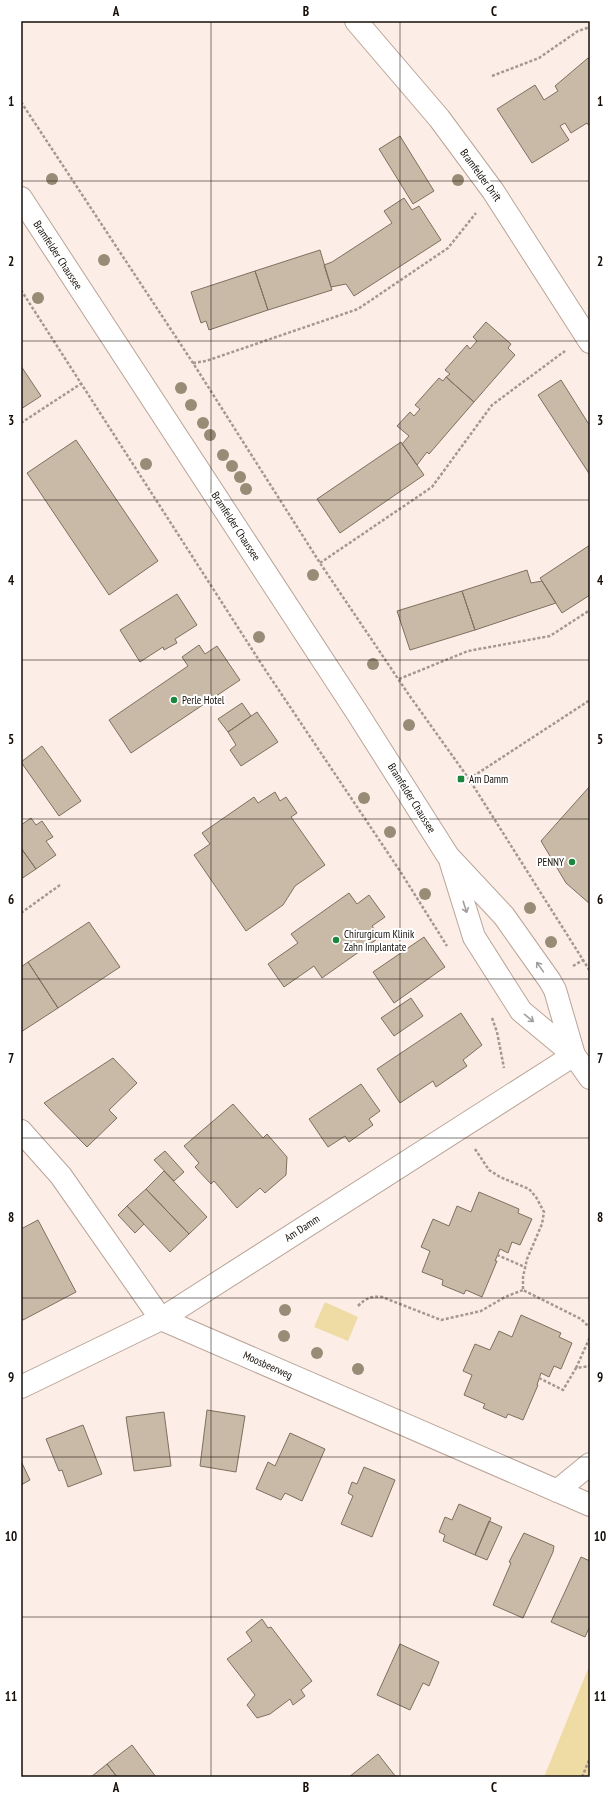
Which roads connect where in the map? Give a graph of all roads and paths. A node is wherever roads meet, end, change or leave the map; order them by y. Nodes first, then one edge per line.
1 (356, 21) edge
2 (590, 27) edge
3 (492, 76) dead end
4 (21, 102) edge
5 (493, 191) junction
6 (21, 198) edge
7 (21, 290) edge
8 (588, 338) edge
9 (193, 363) junction
10 (82, 383) junction
11 (21, 423) edge
12 (320, 563) junction
13 (590, 610) edge
14 (399, 679) junction
15 (590, 700) edge
16 (470, 779) junction
17 (448, 856) junction
18 (60, 885) dead end
19 (21, 913) edge
20 (450, 952) dead end
21 (590, 972) edge
22 (488, 1012) dead end
23 (574, 1054) junction
24 (504, 1068) dead end
25 (590, 1078) edge
26 (21, 1131) edge
27 (477, 1154) dead end
28 (497, 1255) dead end
29 (525, 1267) junction
30 (523, 1290) junction
31 (358, 1306) dead end
32 (161, 1318) junction
33 (590, 1328) edge
34 (590, 1337) edge
35 (590, 1366) edge
36 (576, 1368) junction
37 (539, 1378) dead end
38 (21, 1386) edge
39 (590, 1464) edge
40 (557, 1491) junction
41 (590, 1505) edge
42 (590, 1758) edge
43 (582, 1777) edge

1 - 5 street, Bramfelder Drift
2 - 3 path
4 - 9 path
5 - 8 street, Bramfelder Drift
5 - 9 path
6 - 17 street, Bramfelder Chaussee
7 - 10 path
8 - 12 path
9 - 12 path
10 - 11 path
10 - 20 path
12 - 14 path
13 - 14 path
14 - 16 path
15 - 16 path
16 - 21 path
23 -> 17 street, Bramfelder Chaussee
17 -> 23 street, Bramfelder Chaussee
18 - 19 path
22 - 24 path
23 - 25 street, Bramfelder Chaussee
23 - 32 street, Am Damm
26 - 32 street
27 - 29 path
28 - 29 path
29 - 30 path
30 - 31 path
30 - 33 path
32 - 38 street, Am Damm
32 - 40 street, Moosbeerweg
34 - 36 path
35 - 36 path
36 - 37 path
39 - 40 street
40 - 41 street, Moosbeerweg
42 - 43 path

